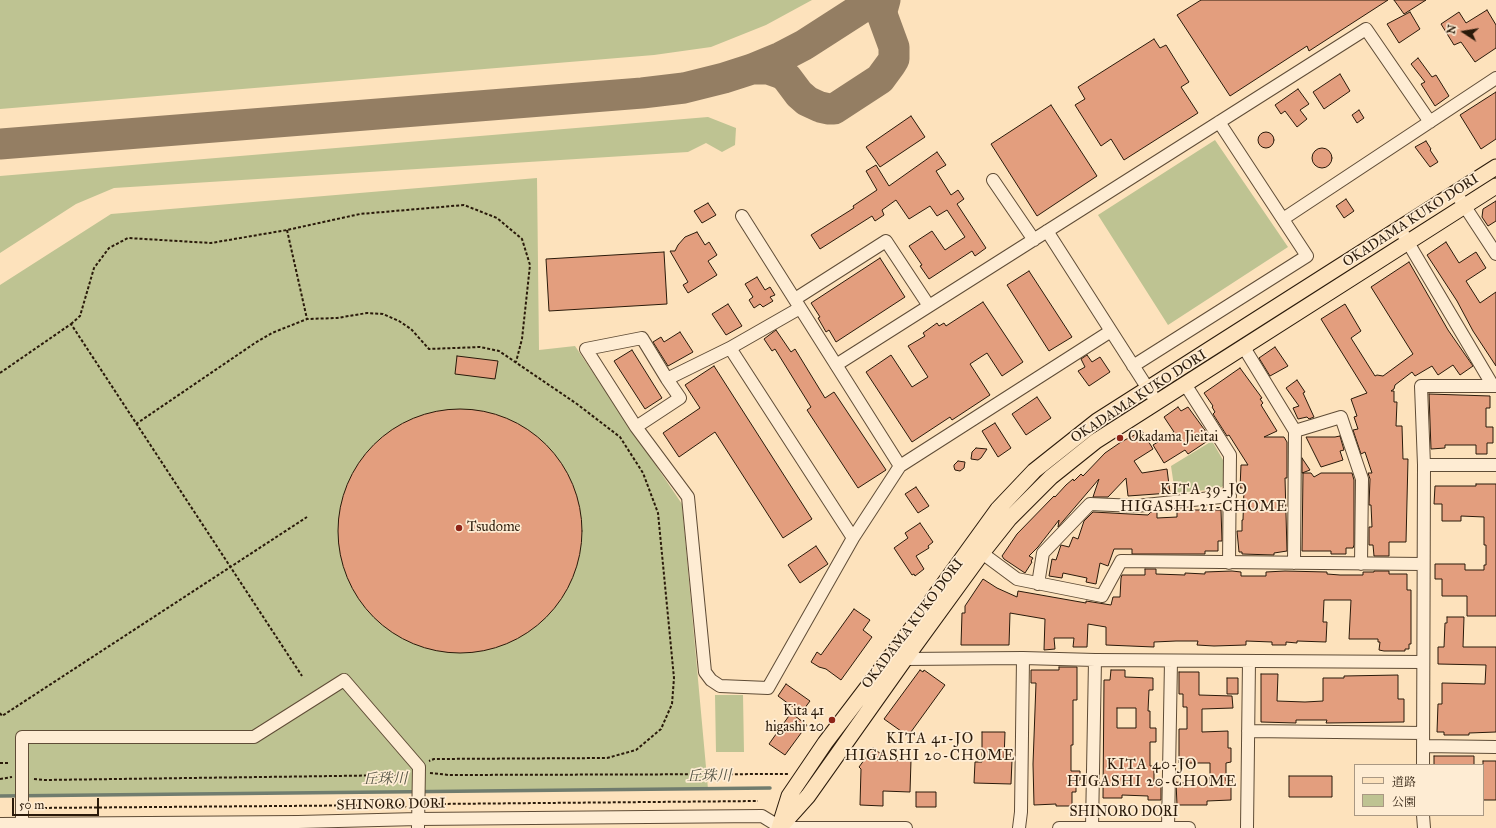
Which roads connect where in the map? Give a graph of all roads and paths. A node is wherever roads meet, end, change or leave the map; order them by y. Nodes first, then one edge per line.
1 (1496, 78) edge
2 (1219, 122) junction
3 (1430, 122) junction
4 (1496, 167) edge
5 (994, 180) dead end
6 (1496, 186) edge
7 (1456, 193) junction
8 (1464, 207) junction
9 (742, 216) dead end
10 (1283, 219) junction
11 (288, 230) junction
12 (1047, 231) junction
13 (1404, 235) junction
14 (1034, 240) junction
15 (1496, 254) edge
16 (797, 304) junction
17 (929, 306) junction
18 (307, 319) junction
19 (71, 324) junction
20 (1111, 330) junction
21 (1243, 346) junction
22 (730, 348) junction
23 (516, 362) junction
24 (836, 365) junction
25 (1133, 366) junction
26 (0, 373) edge
27 (667, 379) junction
28 (1185, 384) junction
29 (1495, 386) edge
30 (1148, 389) junction
31 (1157, 403) junction
32 (136, 424) junction
33 (636, 427) junction
34 (1295, 431) junction
35 (1424, 465) junction
36 (1496, 465) edge
37 (900, 466) junction
38 (1230, 496) junction
39 (307, 517) dead end
40 (853, 538) junction
41 (982, 553) junction
42 (1229, 563) junction
43 (1294, 563) junction
44 (1362, 564) junction
45 (1423, 564) junction
46 (230, 567) junction
47 (1038, 584) junction
48 (900, 654) junction
49 (1023, 658) junction
50 (1095, 660) junction
51 (1171, 661) junction
52 (1249, 661) junction
53 (1423, 662) junction
54 (302, 676) dead end
55 (0, 713) edge
56 (1248, 730) junction
57 (1423, 733) junction
58 (1423, 746) junction
59 (1496, 747) edge
60 (434, 759) dead end
61 (0, 763) edge
62 (10, 763) dead end
63 (1423, 764) edge
64 (434, 773) dead end
65 (794, 774) dead end
66 (406, 775) dead end
67 (32, 778) dead end
68 (758, 801) dead end
69 (26, 809) junction
70 (431, 811) dead end
71 (416, 816) edge
72 (1424, 816) edge
73 (202, 825) edge
74 (298, 825) edge
75 (13, 826) edge
76 (128, 826) edge
77 (1092, 827) edge
78 (779, 828) edge
79 (906, 828) edge
80 (1019, 828) edge
81 (1059, 828) edge
82 (1147, 828) edge
83 (1168, 828) edge
84 (1189, 828) edge
85 (1247, 828) edge
86 (1424, 828) edge

1 - 3 street
2 - 3 street
2 - 10 street
2 - 12 street
3 - 10 street
4 - 7 main road, OKADAMA KUKO DORI
5 - 14 street
6 - 8 main road, OKADAMA KUKO DORI
7 - 8 street
7 - 13 main road, OKADAMA KUKO DORI
8 - 13 main road, OKADAMA KUKO DORI
8 - 15 street
9 - 16 street
10 - 25 street
11 - 18 path
11 - 19 path
11 - 23 path
12 - 14 street
12 - 20 street
13 - 21 main road, OKADAMA KUKO DORI
13 - 29 street
13 - 30 main road, OKADAMA KUKO DORI
14 - 17 street
16 - 17 street
16 - 22 street
16 - 24 street
17 - 24 street
18 - 23 path
18 - 32 path
19 - 26 path
19 - 32 path
20 - 25 street
20 - 37 street
21 - 28 main road, OKADAMA KUKO DORI
21 - 34 street
22 - 27 street
22 - 40 street
23 - 60 path
24 - 37 street
25 - 30 street
27 - 33 street
27 - 33 street
28 - 31 main road, OKADAMA KUKO DORI
28 - 38 street
29 - 35 street
30 - 31 street
30 - 48 main road, OKADAMA KUKO DORI
31 - 41 main road, OKADAMA KUKO DORI
32 - 46 path
33 - 40 street
34 - 43 street
34 - 44 street
35 - 36 street
35 - 45 street
37 - 40 street
38 - 42 street
38 - 47 street
39 - 46 path
41 - 47 street
41 - 48 main road, OKADAMA KUKO DORI
42 - 43 street
42 - 47 street
43 - 44 street
44 - 45 street
45 - 53 street
46 - 54 path
46 - 55 path
48 - 49 street
48 - 78 main road, OKADAMA KUKO DORI
49 - 50 street
49 - 80 street
50 - 51 street
50 - 77 street
51 - 52 street
51 - 83 street
52 - 53 street
52 - 56 street
53 - 57 street
56 - 57 street
56 - 85 street
57 - 58 street
58 - 59 street
58 - 63 street
61 - 62 path
64 - 65 path
66 - 67 path
68 - 70 path
69 - 71 path
69 - 71 street
69 - 75 street
71 - 74 street, SHINORO DORI
71 - 78 street, SHINORO DORI
72 - 86 street
73 - 74 street, SHINORO DORI
73 - 76 street, SHINORO DORI
75 - 76 street, SHINORO DORI
77 - 81 street, SHINORO DORI
77 - 82 street, SHINORO DORI
78 - 79 street
82 - 83 street, SHINORO DORI
83 - 84 street, SHINORO DORI

